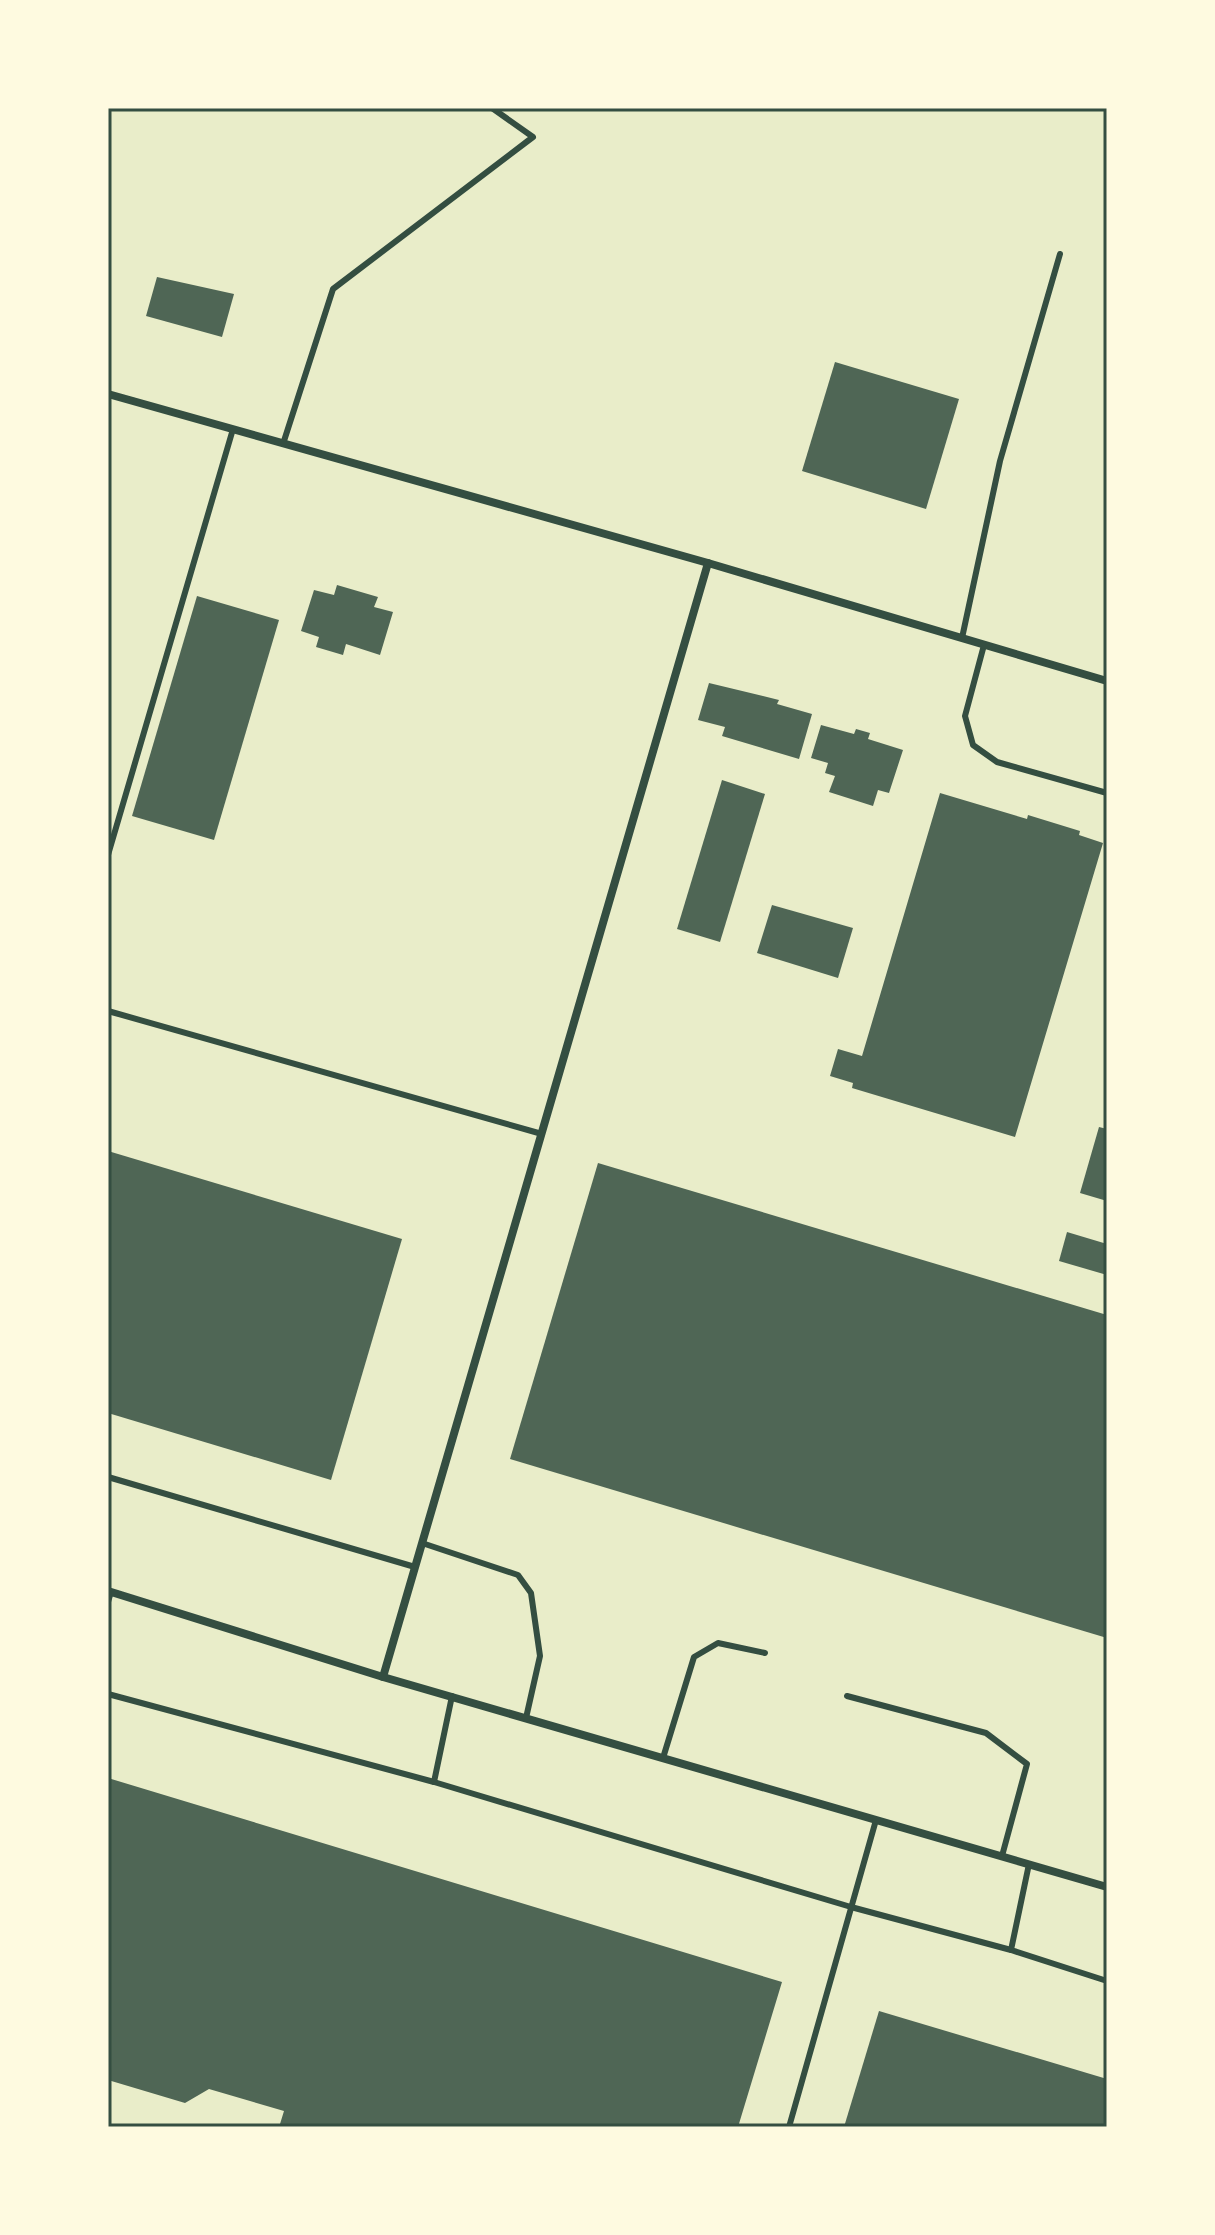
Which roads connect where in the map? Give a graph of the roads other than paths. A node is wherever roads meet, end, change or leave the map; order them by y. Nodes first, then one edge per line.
1 (492, 108) edge
2 (1060, 254) dead end
3 (108, 394) edge
4 (233, 429) junction
5 (283, 444) junction
6 (708, 563) junction
7 (962, 638) junction
8 (984, 645) junction
9 (1107, 681) edge
10 (1107, 793) edge
11 (108, 855) edge
12 (108, 1011) edge
13 (542, 1134) junction
14 (108, 1477) edge
15 (422, 1543) junction
16 (415, 1567) junction
17 (109, 1592) edge
18 (108, 1602) edge
19 (765, 1653) dead end
20 (383, 1677) junction
21 (108, 1694) edge
22 (452, 1696) junction
23 (847, 1696) dead end
24 (526, 1718) junction
25 (663, 1758) junction
26 (434, 1782) junction
27 (876, 1820) junction
28 (1002, 1856) junction
29 (1029, 1864) junction
30 (1107, 1887) edge
31 (851, 1907) junction
32 (1011, 1950) junction
33 (1107, 1981) edge
34 (789, 2127) edge

1 - 5 lane
2 - 7 lane
3 - 4 street
4 - 5 street
4 - 11 lane
5 - 6 street
6 - 7 street
6 - 13 street
7 - 8 street
8 - 9 street
8 - 10 lane
12 - 13 lane
13 - 15 street
14 - 16 lane
15 - 16 street
15 - 24 lane
16 - 20 street
17 - 18 lane
17 - 20 street
19 - 25 lane
20 - 22 street
21 - 26 lane
22 - 24 street
22 - 26 lane
23 - 28 lane
24 - 25 street
25 - 27 street
26 - 31 lane
27 - 28 street
27 - 31 lane
28 - 29 street
29 - 30 street
29 - 32 lane
31 - 32 lane
31 - 34 lane
32 - 33 lane

